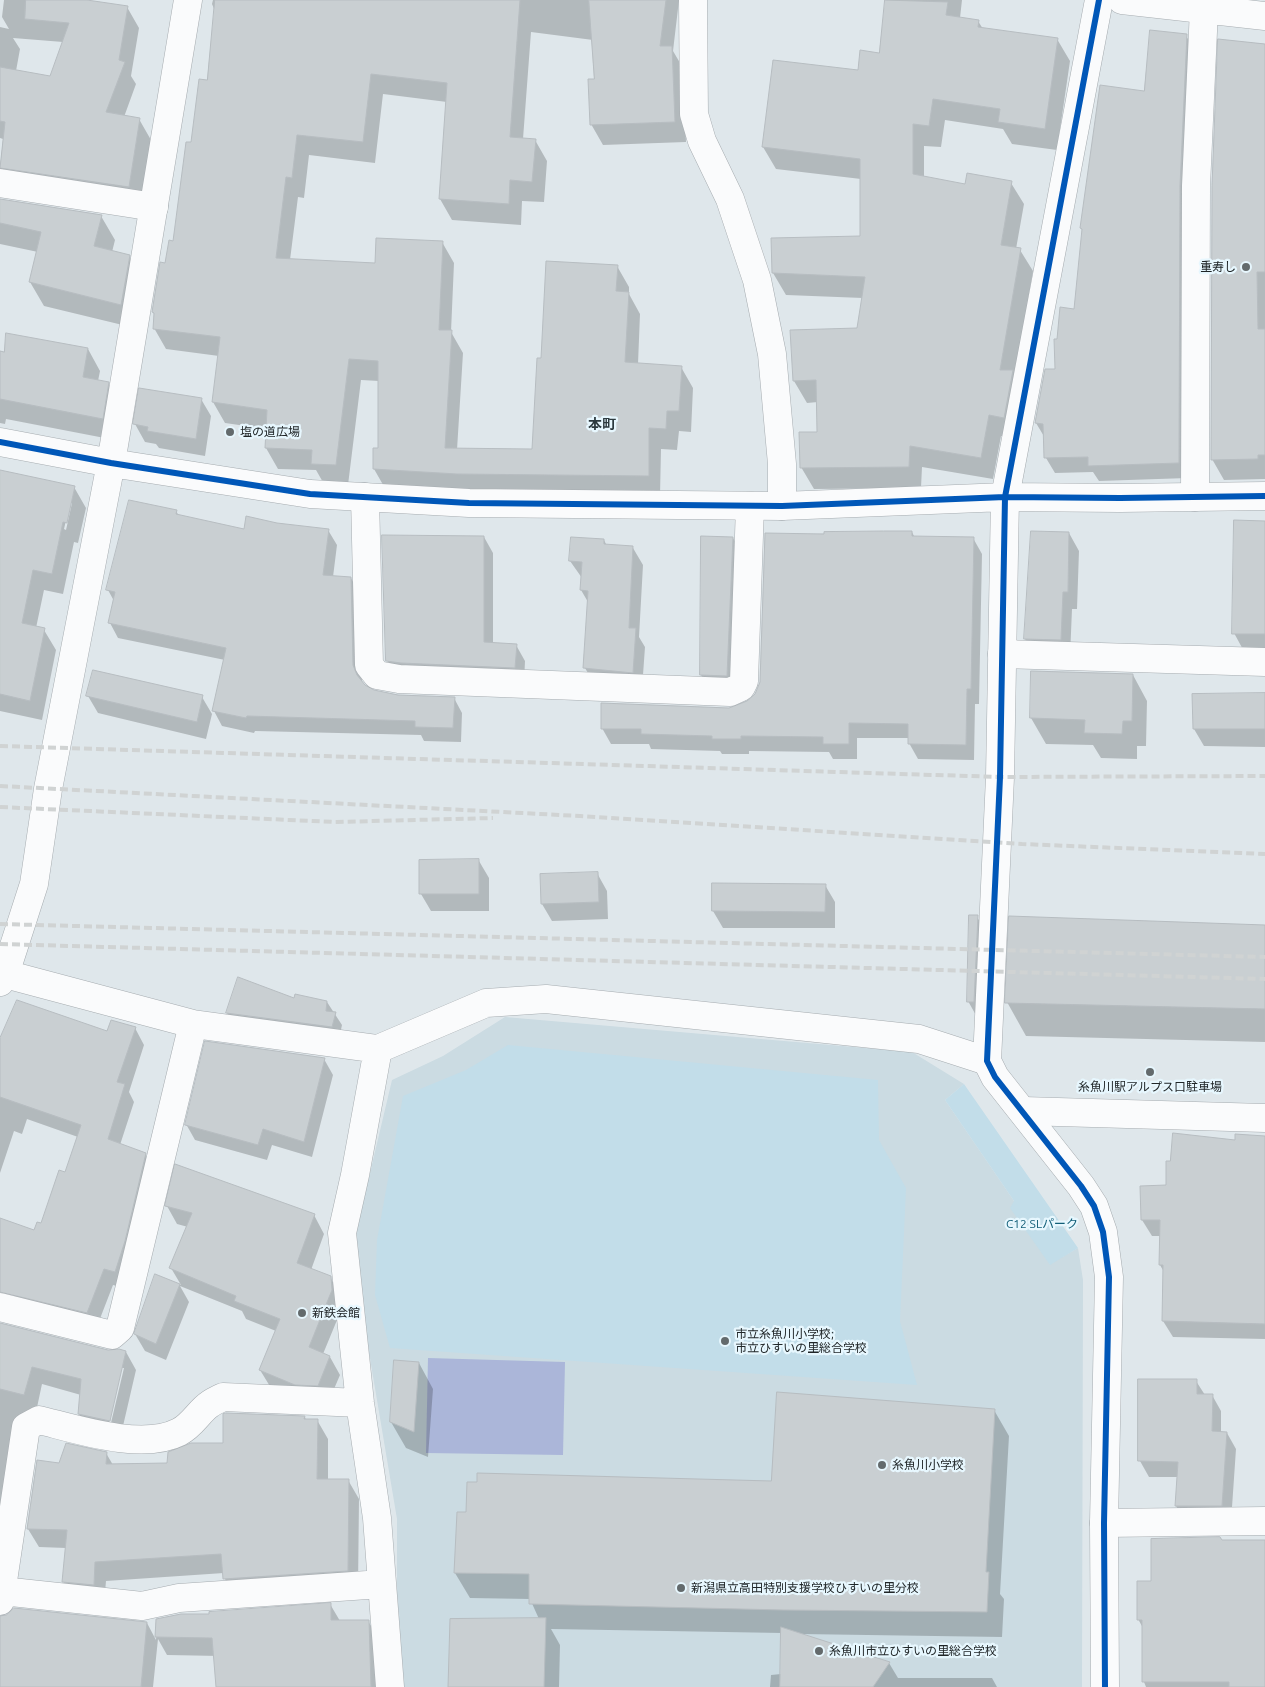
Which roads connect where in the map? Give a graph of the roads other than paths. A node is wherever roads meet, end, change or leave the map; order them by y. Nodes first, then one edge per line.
1 (188, 0) edge
2 (693, 0) edge
3 (1099, 0) edge
4 (1122, 0) edge
5 (1204, 9) junction
6 (1265, 16) edge
7 (0, 183) edge
8 (154, 207) junction
9 (0, 442) edge
10 (111, 463) junction
11 (1265, 496) edge
12 (365, 497) junction
13 (1005, 497) junction
14 (1194, 497) junction
15 (750, 506) junction
16 (782, 506) junction
17 (1002, 654) junction
18 (1265, 662) edge
19 (2, 978) edge
20 (193, 1024) junction
21 (378, 1049) junction
22 (987, 1061) junction
23 (1022, 1111) junction
24 (1265, 1118) edge
25 (0, 1308) edge
26 (360, 1403) junction
27 (1265, 1521) edge
28 (1104, 1522) junction
29 (382, 1584) junction
30 (1, 1596) edge
31 (390, 1687) edge
32 (1105, 1687) edge

1 - 8 street
2 - 16 street
3 - 13 street
4 - 5 street
5 - 6 street
5 - 14 street
7 - 8 street
8 - 10 street
9 - 10 street
10 - 12 street
10 - 19 street
11 - 14 street
12 - 15 street
12 - 15 street
13 - 14 street
13 - 16 street
13 - 17 street
15 - 16 street
17 - 18 street
17 - 22 street
19 - 20 street
20 - 21 street
20 - 25 street
21 - 22 street
21 - 26 street
22 - 23 street
23 - 24 street
23 - 28 street
26 - 29 street
26 - 30 street
27 - 28 street
28 - 32 street
29 - 30 street
29 - 31 street

